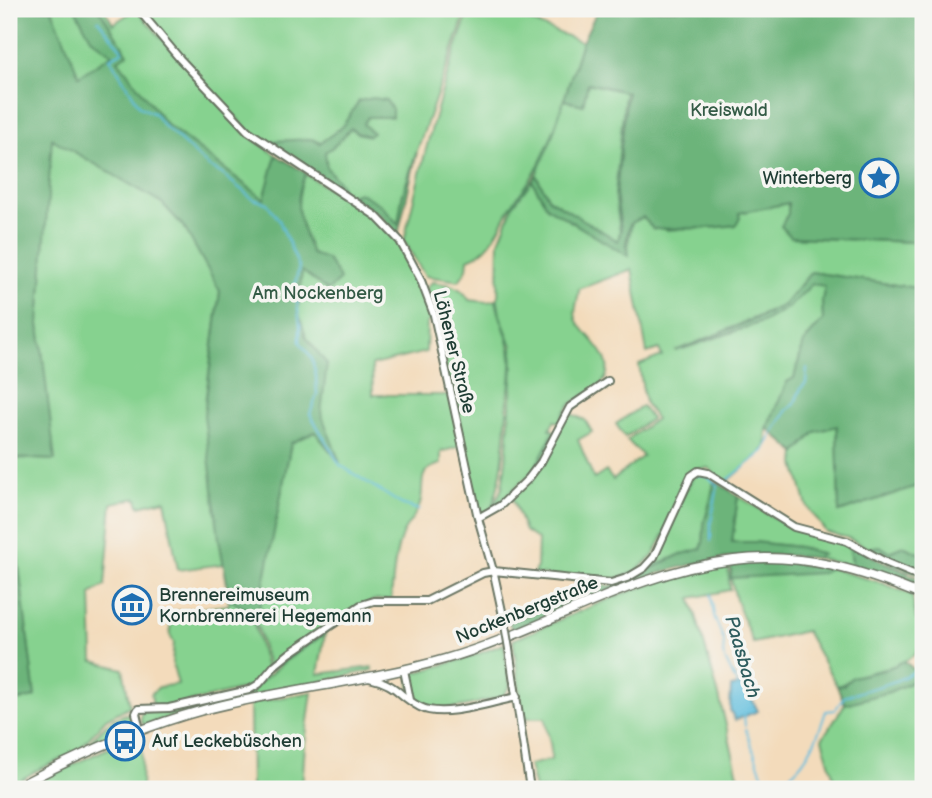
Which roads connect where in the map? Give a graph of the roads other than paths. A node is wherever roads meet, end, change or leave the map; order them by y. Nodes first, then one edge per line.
1 (138, 9) edge
2 (608, 381) dead end
3 (478, 519) junction
4 (494, 571) junction
5 (923, 578) edge
6 (923, 596) edge
7 (400, 671) junction
8 (364, 678) junction
9 (398, 690) junction
10 (517, 697) junction
11 (410, 700) junction
12 (140, 730) junction
13 (13, 789) edge
14 (530, 789) edge

1 - 3 street, Löhener Straße
2 - 3 street
3 - 4 street, Löhener Straße
4 - 5 street, Nockenbergstraße
4 - 10 street, Löhener Straße, bridge
4 - 12 street, Nockenbergstraße
6 - 7 main road, Nockenbergstraße
7 - 8 main road, Nockenbergstraße
7 - 9 street
7 - 11 street
8 - 9 street
8 - 12 main road, Nockenbergstraße
9 - 11 street
10 - 11 street
10 - 14 street, Löhener Straße
12 - 13 main road, Nockenbergstraße

